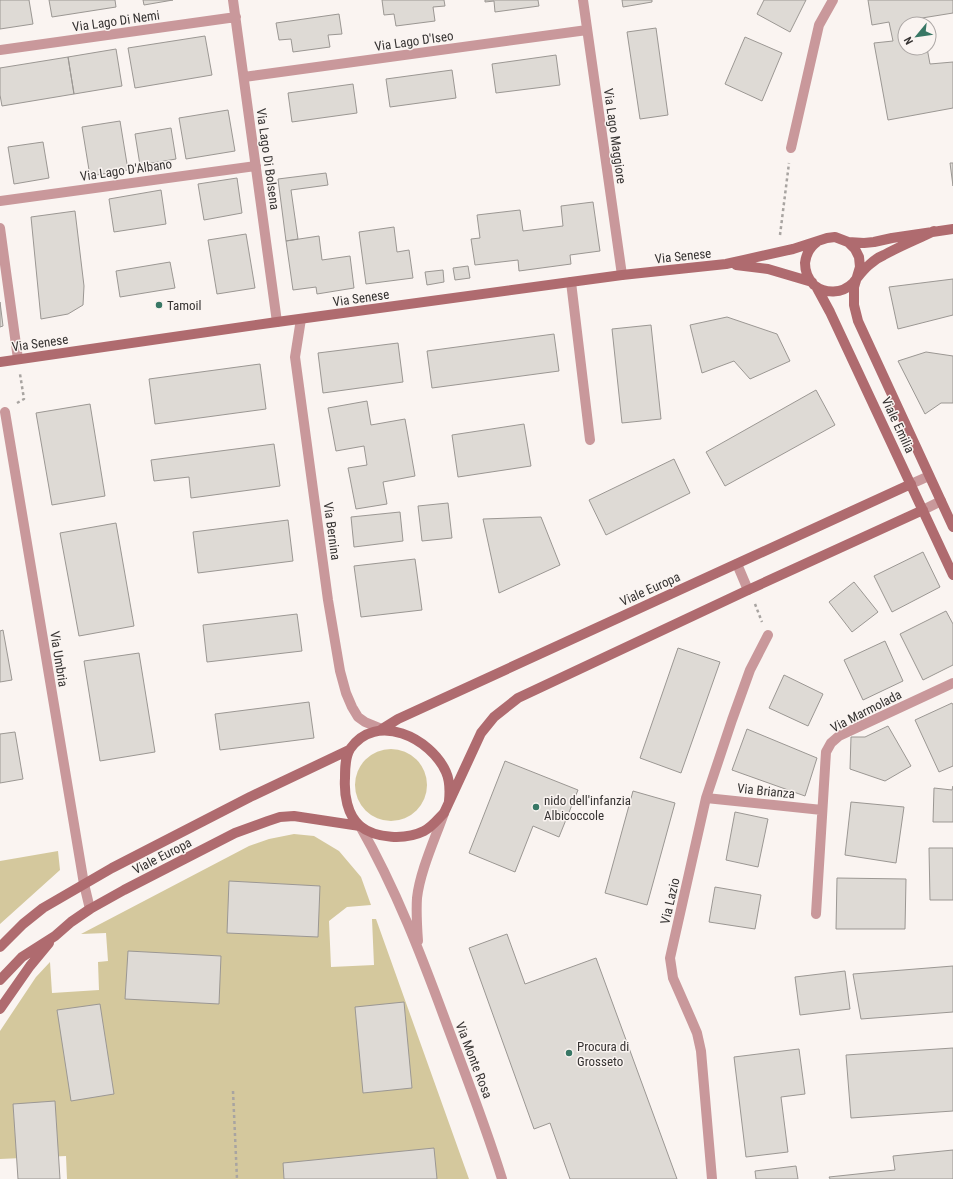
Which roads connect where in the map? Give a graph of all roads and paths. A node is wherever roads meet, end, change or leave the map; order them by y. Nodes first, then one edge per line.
1 (233, 0) edge
2 (583, 0) edge
3 (833, 0) edge
4 (236, 17) junction
5 (587, 30) junction
6 (0, 50) edge
7 (244, 77) junction
8 (791, 148) joint
9 (256, 166) junction
10 (0, 201) edge
11 (0, 228) edge
12 (953, 229) edge
13 (934, 232) junction
14 (820, 240) junction
15 (848, 242) junction
16 (778, 252) junction
17 (726, 264) junction
18 (622, 275) junction
19 (858, 276) junction
20 (571, 282) junction
21 (815, 285) junction
22 (301, 319) junction
23 (278, 322) junction
24 (18, 359) junction
25 (0, 362) edge
26 (5, 412) joint
27 (590, 440) dead end
28 (929, 476) junction
29 (911, 484) junction
30 (941, 501) junction
31 (923, 510) junction
32 (953, 527) edge
33 (736, 564) junction
34 (953, 575) edge
35 (748, 590) junction
36 (768, 635) joint
37 (953, 683) edge
38 (382, 729) junction
39 (349, 750) junction
40 (706, 798) junction
41 (449, 801) junction
42 (822, 810) junction
43 (444, 813) junction
44 (360, 826) junction
45 (84, 884) junction
46 (90, 909) junction
47 (816, 914) dead end
48 (55, 936) junction
49 (0, 947) edge
50 (419, 951) junction
51 (0, 980) edge
52 (0, 1009) edge
53 (233, 1091) dead end
54 (237, 1179) edge
55 (502, 1179) edge
56 (712, 1179) edge

1 - 4 street, Via Lago Di Bolsena
2 - 5 street, Via Lago Maggiore
3 - 8 street
4 - 6 street, Via Lago Di Nemi
4 - 7 street, Via Lago Di Bolsena
5 - 7 street, Via Lago D'Iseo
5 - 18 street, Via Lago Maggiore
7 - 9 street, Via Lago Di Bolsena
8 - 16 path
9 - 10 street, Via Lago D'Albano
9 - 23 street, Via Lago Di Bolsena
11 - 24 street
12 - 13 street, Via Senese
13 - 15 street, Via Senese
13 - 19 street, Via Senese
14 - 15 street, Via Senese
14 - 16 street, Via Senese
14 - 21 street
15 - 19 street
16 - 17 street, Via Senese
17 - 18 street, Via Senese
17 - 21 street, Via Senese
18 - 20 street, Via Senese
19 - 21 street, Via Senese
19 - 28 street, Viale Emilia
20 - 22 street, Via Senese
20 - 27 street
21 - 29 street, Viale Emilia
22 - 23 street, Via Senese
22 - 38 street, Via Bernina
23 - 24 street, Via Senese
24 - 25 street, Via Senese
24 - 26 path
26 - 45 street, Via Umbria
28 - 29 street, Viale Europa
28 - 30 street, Viale Emilia
29 - 31 street, Viale Emilia
29 - 33 street, Viale Europa
30 - 31 street, Viale Europa
30 - 32 street, Viale Emilia
31 - 34 street, Viale Emilia
31 - 35 street, Viale Europa
33 - 35 street
33 - 38 street, Viale Europa
35 - 36 path
35 - 41 street, Viale Europa
36 - 40 street, Via Lazio
37 - 42 street, Via Marmolada
38 - 39 street, Viale Europa
38 - 41 street, Viale Europa
39 - 44 street
39 - 45 street, Viale Europa
40 - 42 street, Via Brianza
40 - 56 street, Via Lazio
41 - 43 street, Viale Europa
42 - 47 street, Via Marmolada
43 - 44 street, Viale Europa
43 - 50 street, Via Monte Rosa
44 - 46 street, Viale Europa
44 - 50 street, Via Monte Rosa
45 - 46 street, Via Umbria
45 - 49 street, Viale Europa
46 - 48 street, Viale Europa
48 - 51 street, Viale Europa
48 - 52 street
50 - 55 street, Via Monte Rosa
53 - 54 path

